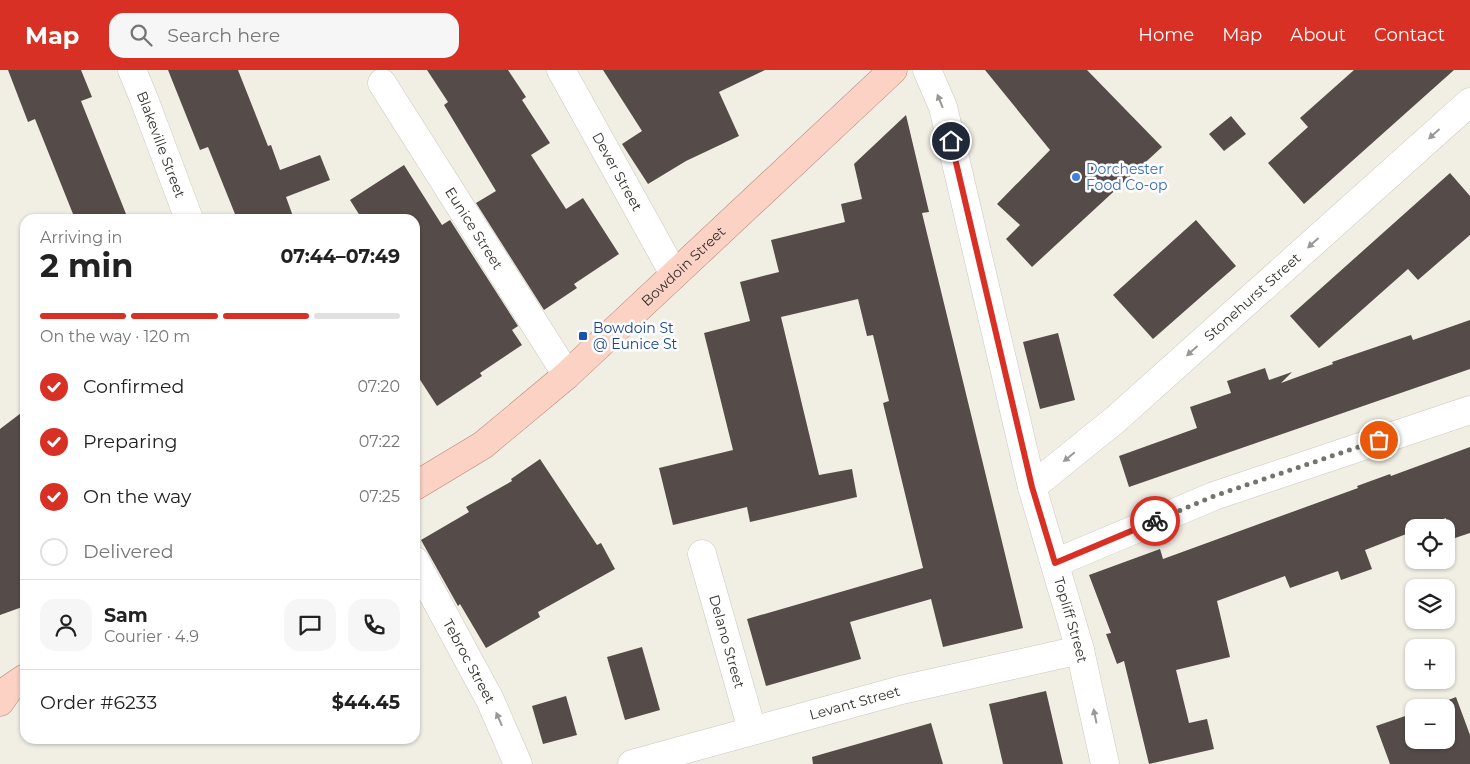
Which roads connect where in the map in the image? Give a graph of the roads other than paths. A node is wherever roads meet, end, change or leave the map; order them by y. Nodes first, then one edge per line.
1 (132, 70) edge
2 (561, 70) edge
3 (893, 70) edge
4 (927, 70) edge
5 (382, 83) dead end
6 (1470, 102) edge
7 (187, 214) edge
8 (674, 274) junction
9 (567, 375) junction
10 (1470, 410) edge
11 (420, 483) edge
12 (1032, 487) junction
13 (702, 554) dead end
14 (1055, 563) junction
15 (420, 569) edge
16 (1080, 650) junction
17 (20, 681) edge
18 (0, 702) edge
19 (752, 730) junction
20 (518, 764) edge
21 (632, 764) edge
22 (1105, 764) edge

1 - 7 street, Blakeville Street
2 - 8 street, Dever Street
3 - 8 main road, Bowdoin Street
12 -> 4 street, Topliff Street
5 - 9 street, Eunice Street
6 -> 12 street, Stonehurst Street
8 - 9 main road, Bowdoin Street
9 - 11 main road, Bowdoin Street
10 - 14 street
12 - 14 street, Topliff Street
13 - 19 street, Delano Street
14 - 16 street, Topliff Street
20 -> 15 street, Tebroc Street
16 - 19 street, Levant Street
22 -> 16 street, Topliff Street
17 - 18 main road
19 - 21 street, Levant Street

